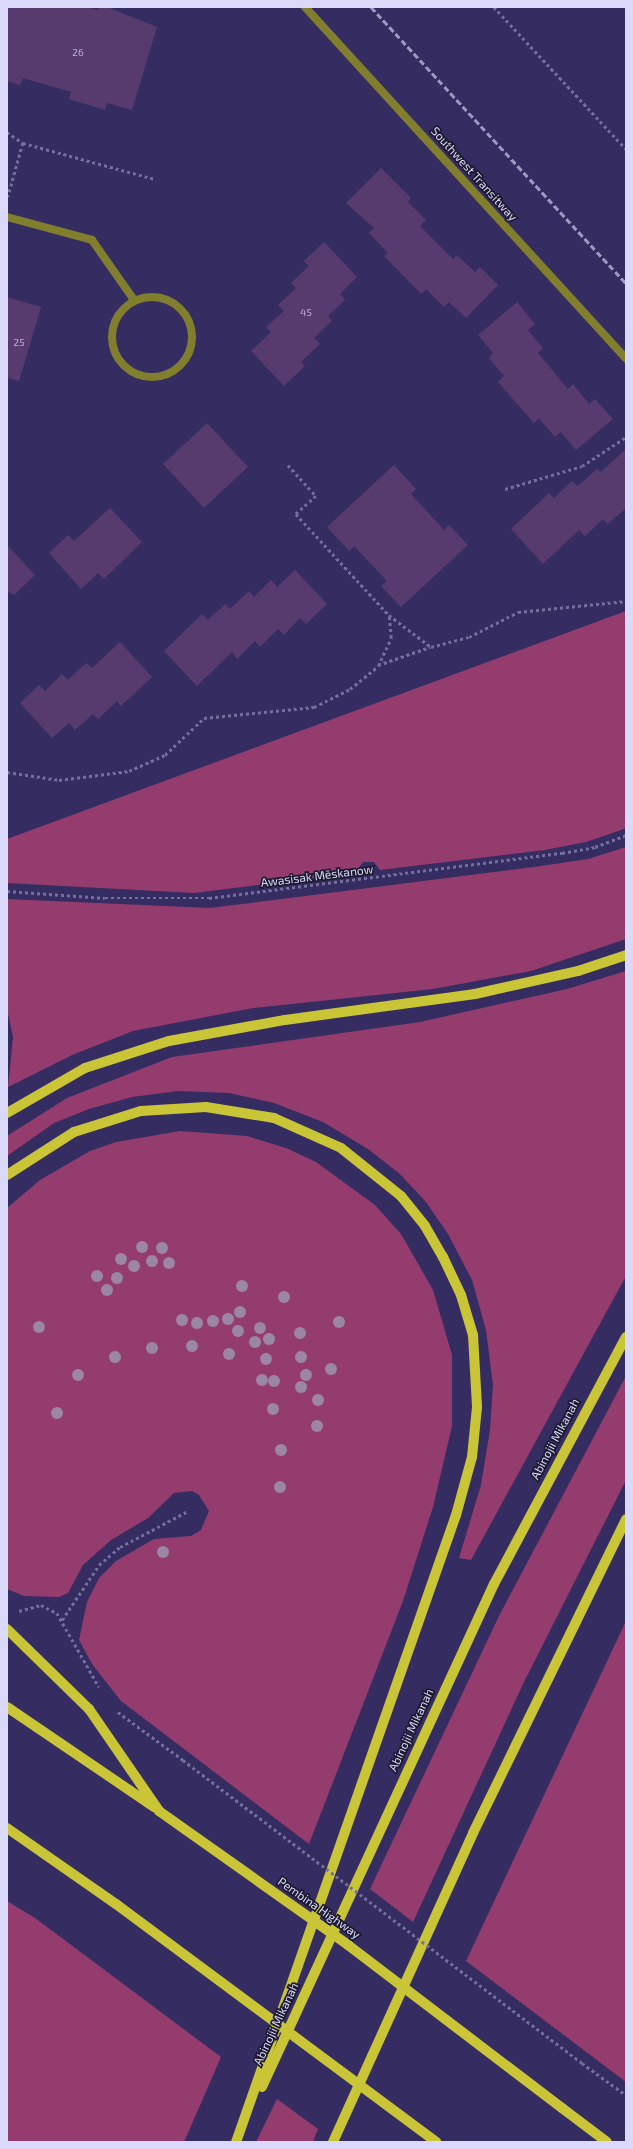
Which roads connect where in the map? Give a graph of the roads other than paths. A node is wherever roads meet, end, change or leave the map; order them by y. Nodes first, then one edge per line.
1 (305, 7) edge
2 (7, 217) edge
3 (134, 300) junction
4 (626, 358) edge
5 (626, 955) edge
6 (7, 1113) edge
7 (7, 1175) edge
8 (626, 1337) edge
9 (626, 1520) edge
10 (7, 1629) edge
11 (7, 1707) edge
12 (159, 1811) junction
13 (7, 1828) edge
14 (236, 2142) edge
15 (333, 2142) edge
16 (436, 2142) edge
17 (607, 2142) edge

1 - 4 street, Southwest Transitway
2 - 3 street
3 - 3 street
5 - 6 main road
7 - 14 main road
8 - 14 main road, Abinojii Mikanah
9 - 15 main road
10 - 12 main road
11 - 12 main road, Pembina Highway
12 - 17 main road, Pembina Highway, bridge
13 - 16 main road, bridge

